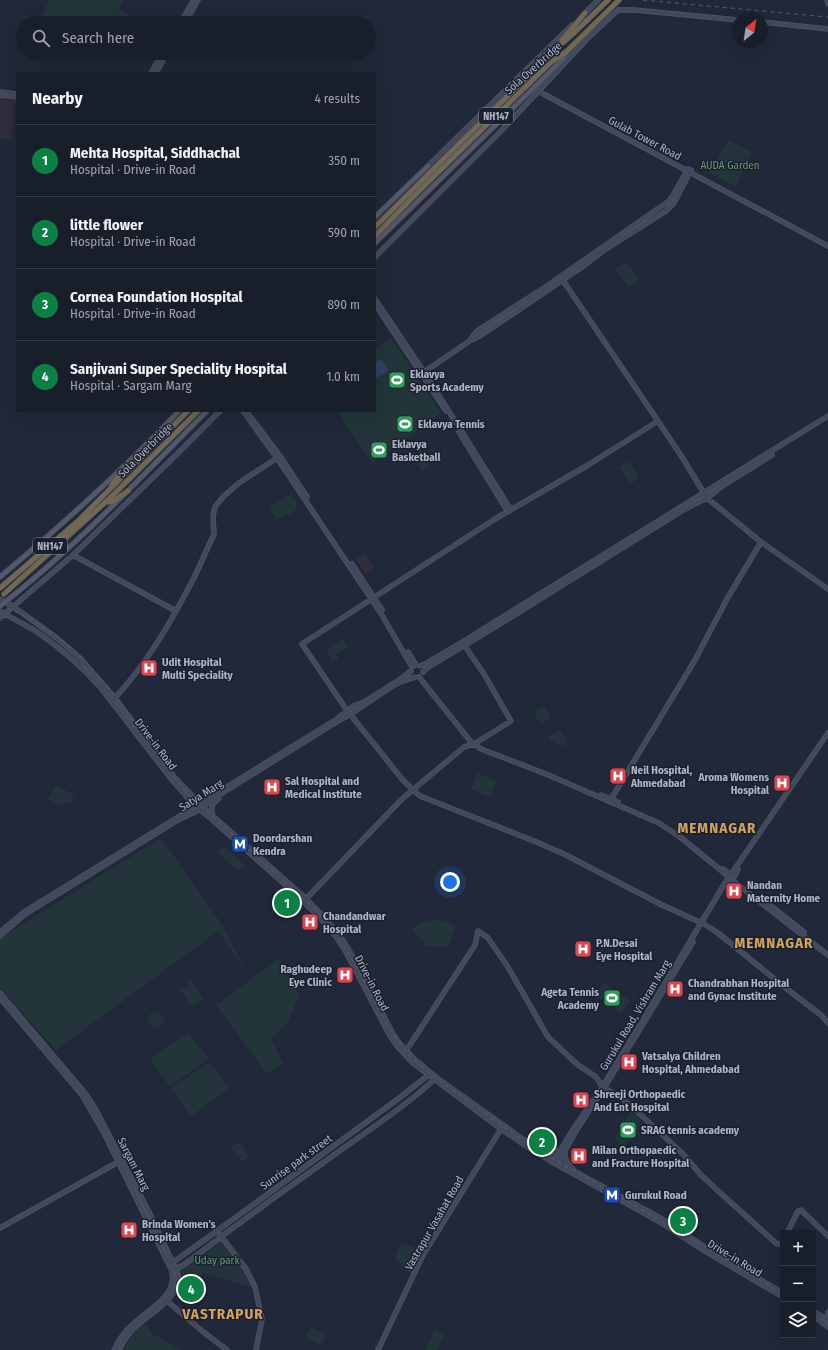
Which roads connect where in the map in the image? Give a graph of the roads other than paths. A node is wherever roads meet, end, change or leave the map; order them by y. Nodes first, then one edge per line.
1 (194, 0) edge
2 (198, 0) edge
3 (598, 0) edge
4 (608, 0) edge
5 (619, 0) edge
6 (827, 0) edge
7 (828, 4) edge
8 (584, 13) junction
9 (184, 16) edge
10 (189, 16) edge
11 (732, 19) edge
12 (768, 23) edge
13 (828, 29) edge
14 (567, 51) junction
15 (552, 52) junction
16 (159, 60) edge
17 (163, 60) edge
18 (152, 72) edge
19 (157, 72) edge
20 (539, 90) junction
21 (0, 94) edge
22 (16, 96) edge
23 (428, 166) joint
24 (689, 170) junction
25 (376, 217) edge
26 (376, 226) edge
27 (376, 235) edge
28 (376, 242) edge
29 (828, 245) edge
30 (376, 256) edge
31 (562, 278) junction
32 (376, 300) edge
33 (376, 306) edge
34 (424, 372) junction
35 (178, 412) edge
36 (187, 412) edge
37 (197, 412) edge
38 (206, 412) edge
39 (219, 412) edge
40 (244, 412) edge
41 (247, 412) edge
42 (828, 416) edge
43 (828, 420) edge
44 (658, 421) junction
45 (277, 458) junction
46 (128, 463) junction
47 (128, 491) junction
48 (107, 492) junction
49 (704, 492) junction
50 (707, 498) junction
51 (106, 502) junction
52 (510, 511) junction
53 (761, 542) junction
54 (73, 555) junction
55 (0, 577) edge
56 (0, 588) edge
57 (828, 590) edge
58 (4, 594) dead end
59 (373, 598) junction
60 (0, 599) edge
61 (5, 602) junction
62 (0, 606) edge
63 (14, 607) junction
64 (0, 611) edge
65 (176, 611) junction
66 (5, 614) junction
67 (0, 618) edge
68 (485, 631) junction
69 (464, 645) junction
70 (415, 667) junction
71 (420, 675) junction
72 (113, 700) junction
73 (347, 711) junction
74 (351, 715) junction
75 (828, 733) edge
76 (828, 736) edge
77 (475, 744) junction
78 (412, 790) junction
79 (224, 792) junction
80 (610, 800) junction
81 (199, 806) junction
82 (212, 816) junction
83 (731, 877) junction
84 (305, 901) junction
85 (41, 903) junction
86 (703, 923) junction
87 (0, 932) edge
88 (0, 936) edge
89 (828, 951) edge
90 (828, 955) edge
91 (0, 992) edge
92 (0, 998) edge
93 (828, 1023) edge
94 (406, 1051) junction
95 (430, 1074) junction
96 (436, 1079) junction
97 (603, 1086) junction
98 (501, 1129) junction
99 (564, 1149) junction
100 (542, 1152) junction
101 (120, 1161) junction
102 (556, 1162) junction
103 (575, 1171) junction
104 (0, 1228) edge
105 (788, 1230) edge
106 (217, 1231) junction
107 (221, 1236) junction
108 (828, 1236) edge
109 (780, 1244) edge
110 (171, 1263) junction
111 (174, 1270) junction
112 (780, 1291) edge
113 (780, 1295) edge
114 (166, 1299) junction
115 (828, 1312) edge
116 (816, 1314) edge
117 (816, 1317) edge
118 (827, 1323) edge
119 (114, 1350) edge
120 (119, 1350) edge
121 (227, 1350) edge
122 (256, 1350) edge
123 (378, 1350) edge

1 - 9 street
2 - 10 street
3 - 8 street
4 - 15 highway, Sola Overbridge / NH147
5 - 14 highway, Sola Overbridge / NH147
6 - 7 street
8 - 15 highway
8 - 23 street
11 - 20 street
12 - 13 street
14 - 27 highway, Sola Overbridge / NH147
14 - 28 main road
15 - 26 highway, Sola Overbridge / NH147
16 - 18 street
17 - 19 street
20 - 24 street, Gulab Tower Road
20 - 30 street
21 - 22 street
23 - 25 main road
24 - 29 street, Gulab Tower Road
24 - 31 street
31 - 34 street
31 - 44 street
32 - 34 street
33 - 52 street
34 - 52 street
35 - 46 main road
36 - 48 highway, Sola Overbridge / NH147
37 - 51 highway, Sola Overbridge / NH147
38 - 47 main road
39 - 54 street
40 - 45 street
41 - 59 street
42 - 49 street
43 - 50 street
44 - 49 street
44 - 52 street
45 - 59 street
45 - 65 street
46 - 48 highway
46 - 55 main road
47 - 51 highway
47 - 61 main road
48 - 56 highway, NH147
49 - 50 street
49 - 68 street
50 - 53 street
50 - 68 street
51 - 58 highway, NH147
52 - 59 street
53 - 57 street
53 - 80 street
54 - 63 street
54 - 65 street
59 - 70 street
59 - 73 street
60 - 61 street, Drive-in Road
61 - 62 main road
61 - 63 street, Drive-in Road
63 - 66 street
63 - 72 street, Drive-in Road
64 - 66 street, Drive-in Road
65 - 72 street
66 - 67 street
66 - 72 street, Drive-in Road
68 - 69 street, Satya Marg
68 - 70 street, Satya Marg
69 - 71 street, Satya Marg
69 - 77 street
70 - 71 street
70 - 71 street
70 - 73 street, Satya Marg
71 - 74 street, Satya Marg
71 - 77 street
72 - 81 street, Drive-in Road
73 - 74 street
73 - 81 street, Satya Marg
74 - 78 street
74 - 79 street, Satya Marg
75 - 83 street, Gurukul Road, Vishram Marg
76 - 83 street, Gurukul Road, Vishram Marg
77 - 78 street
77 - 80 street
78 - 84 street
78 - 86 street
79 - 81 street, Satya Marg
79 - 82 street
80 - 83 street
81 - 82 street, Drive-in Road
81 - 84 street, Drive-in Road
81 - 85 street, Satya Marg
82 - 84 street, Drive-in Road
83 - 86 street, Gurukul Road, Vishram Marg
83 - 89 street
83 - 90 street
84 - 94 street, Drive-in Road
84 - 95 street, Drive-in Road
85 - 87 street, Satya Marg
85 - 88 street, Satya Marg
86 - 93 street
86 - 97 street, Gurukul Road, Vishram Marg
91 - 101 street, Sargam Marg
92 - 101 street, Sargam Marg
94 - 95 street, Drive-in Road
94 - 97 street
95 - 96 street, Drive-in Road
95 - 106 street, Sunrise park street
96 - 98 street, Drive-in Road
96 - 100 street, Drive-in Road
96 - 107 street
97 - 99 street, Gurukul Road, Vishram Marg
97 - 109 street
98 - 102 street, Drive-in Road
98 - 123 street, Vastrapur Vasahat Road
99 - 100 street
99 - 102 street, Gurukul Road, Vishram Marg
99 - 103 street
100 - 102 street, Drive-in Road
101 - 104 street
101 - 110 street, Sargam Marg
102 - 103 street, Drive-in Road
102 - 113 street, Drive-in Road
103 - 112 street, Drive-in Road
105 - 108 street
106 - 107 street
106 - 110 street, Sunrise park street
107 - 111 street
107 - 122 street
110 - 111 street, Sargam Marg
111 - 114 street, Sargam Marg
114 - 119 street, Sargam Marg
114 - 120 street, Sargam Marg
114 - 121 street
115 - 118 street
116 - 118 street
117 - 118 street

